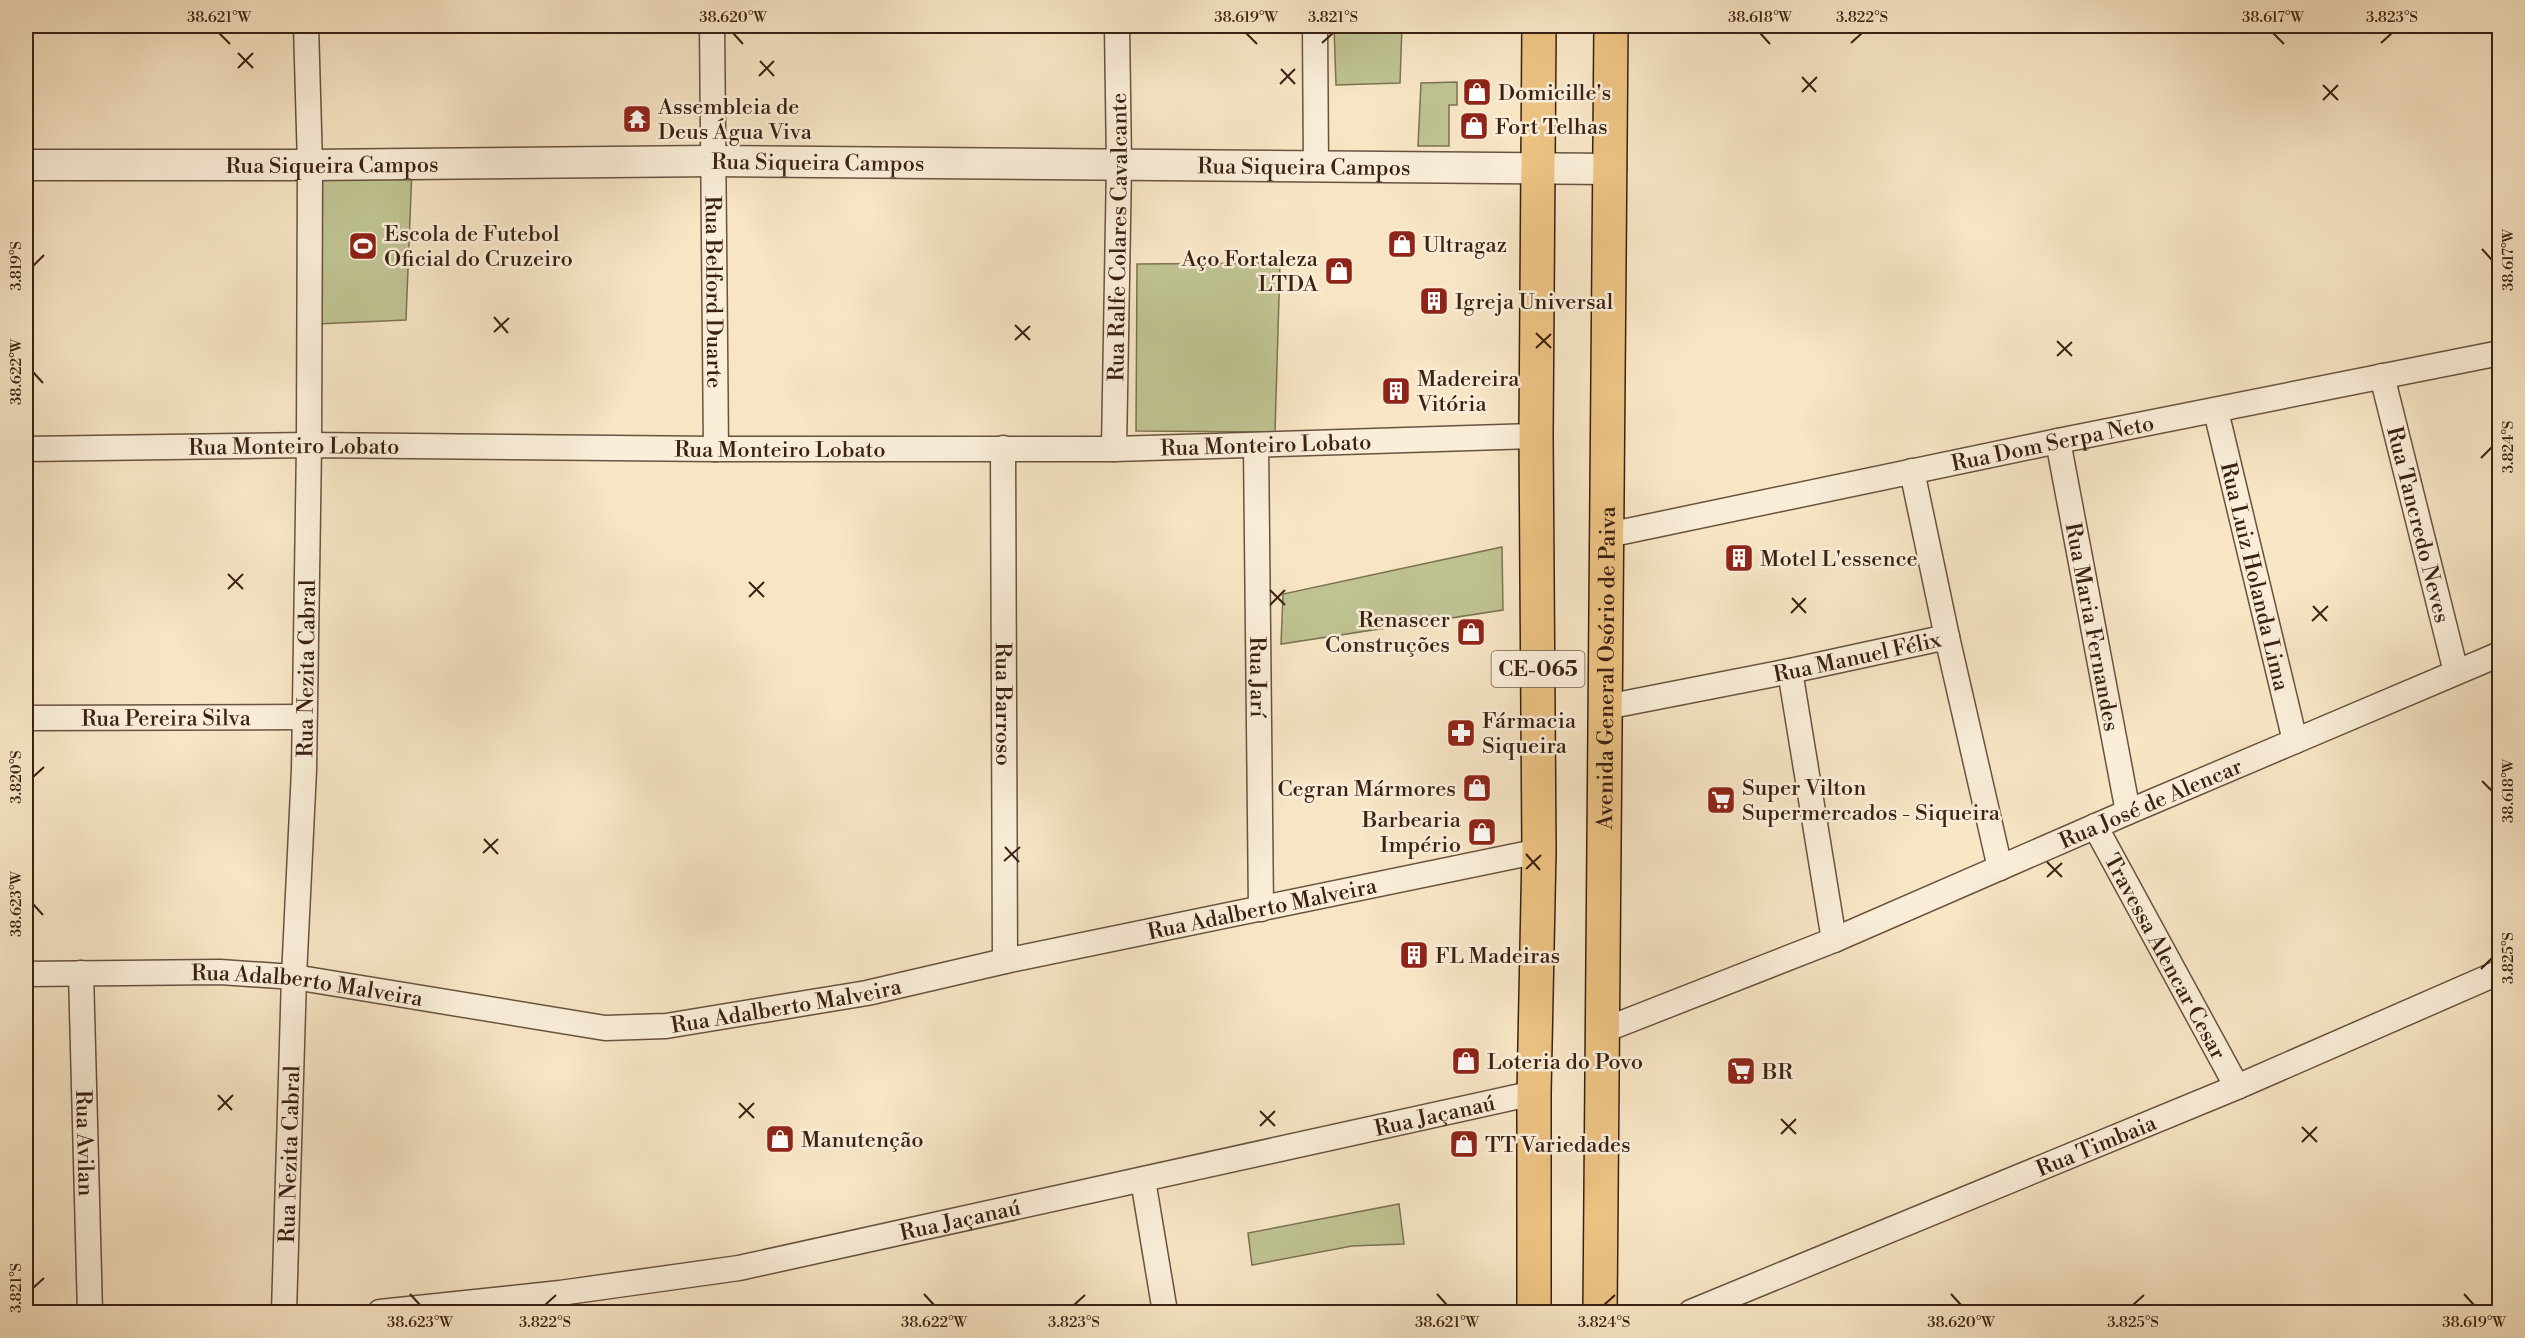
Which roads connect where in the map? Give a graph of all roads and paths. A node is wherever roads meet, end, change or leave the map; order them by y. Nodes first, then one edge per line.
1 (306, 26) edge
2 (712, 26) edge
3 (1117, 26) edge
4 (1315, 26) edge
5 (1539, 26) edge
6 (1611, 26) edge
7 (713, 161) junction
8 (26, 165) edge
9 (309, 165) junction
10 (1119, 165) junction
11 (1316, 167) junction
12 (1538, 168) junction
13 (1611, 169) junction
14 (2499, 353) edge
15 (2382, 376) junction
16 (2216, 411) junction
17 (1536, 436) junction
18 (2058, 441) junction
19 (309, 445) junction
20 (1256, 446) junction
21 (1002, 448) junction
22 (1114, 448) junction
23 (26, 449) edge
24 (716, 449) junction
25 (1912, 471) junction
26 (1608, 535) junction
27 (1947, 637) junction
28 (2499, 654) edge
29 (1790, 671) junction
30 (2457, 672) junction
31 (1606, 707) junction
32 (304, 717) junction
33 (26, 718) edge
34 (2295, 741) junction
35 (2128, 812) junction
36 (2095, 826) junction
37 (1539, 851) junction
38 (2000, 868) junction
39 (1261, 909) junction
40 (1834, 940) junction
41 (1005, 961) junction
42 (2499, 972) edge
43 (81, 973) junction
44 (26, 974) edge
45 (294, 977) junction
46 (1602, 1031) junction
47 (2237, 1087) junction
48 (1534, 1093) junction
49 (1143, 1179) junction
50 (564, 1303) edge
51 (90, 1312) edge
52 (284, 1312) edge
53 (380, 1312) edge
54 (1165, 1312) edge
55 (1534, 1312) edge
56 (1600, 1312) edge
57 (1691, 1312) edge

1 - 9 street, Rua Nezita Cabral
2 - 7 street, Rua Belford Duarte
3 - 10 street, Rua Ralfe Colares Cavalcante
4 - 11 street
5 - 12 main road, CE-065
6 - 13 main road, Avenida General Osório de Paiva / CE-065
7 - 9 street, Rua Siqueira Campos
7 - 10 street, Rua Siqueira Campos
7 - 24 street, Rua Belford Duarte
8 - 9 street, Rua Siqueira Campos
9 - 19 street, Rua Nezita Cabral
10 - 11 street, Rua Siqueira Campos
10 - 22 street, Rua Ralfe Colares Cavalcante
11 - 12 street, Rua Siqueira Campos
12 - 13 street, Rua Siqueira Campos
12 - 17 main road, CE-065
13 - 26 main road, Avenida General Osório de Paiva / CE-065
14 - 15 street, Rua Dom Serpa Neto
15 - 16 street, Rua Dom Serpa Neto
15 - 30 street, Rua Tancredo Neves
16 - 18 street, Rua Dom Serpa Neto
16 - 34 street, Rua Luiz Holanda Lima
17 - 20 street, Rua Monteiro Lobato
17 - 37 main road, CE-065
18 - 25 street, Rua Dom Serpa Neto
18 - 35 street, Rua Maria Fernandes
19 - 23 street, Rua Monteiro Lobato
19 - 24 street, Rua Monteiro Lobato
19 - 32 street, Rua Nezita Cabral
20 - 22 street, Rua Monteiro Lobato
20 - 39 street, Rua Jarí
21 - 22 street, Rua Monteiro Lobato
21 - 24 street, Rua Monteiro Lobato
21 - 41 street, Rua Barroso
25 - 26 street, Rua Dom Serpa Neto
25 - 27 street
26 - 31 main road, Avenida General Osório de Paiva / CE-065
27 - 29 street, Rua Manuel Félix
27 - 38 street, Rua Manuel Félix
28 - 30 street, Rua José de Alencar
29 - 31 street, Rua Manuel Félix
29 - 40 street
30 - 34 street, Rua José de Alencar
31 - 46 main road, Avenida General Osório de Paiva / CE-065
32 - 33 street, Rua Pereira Silva
32 - 45 street, Rua Nezita Cabral
34 - 35 street, Rua José de Alencar
35 - 36 street, Rua José de Alencar
36 - 38 street, Rua José de Alencar
36 - 47 street, Travessa Alencar Cesar
37 - 39 street, Rua Adalberto Malveira
37 - 48 main road, CE-065
38 - 40 street, Rua José de Alencar
39 - 41 street, Rua Adalberto Malveira
40 - 46 street, Rua José de Alencar
41 - 45 street, Rua Adalberto Malveira
42 - 47 street, Rua Timbaia
43 - 44 street, Rua Adalberto Malveira
43 - 45 street, Rua Adalberto Malveira
43 - 51 street, Rua Avilan
45 - 52 street, Rua Nezita Cabral
46 - 56 main road, Avenida General Osório de Paiva / CE-065
47 - 57 street, Rua Timbaia
48 - 49 street, Rua Jaçanaú
48 - 55 main road, CE-065
49 - 50 street, Rua Jaçanaú
49 - 54 street
50 - 53 street, Rua Jaçanaú

